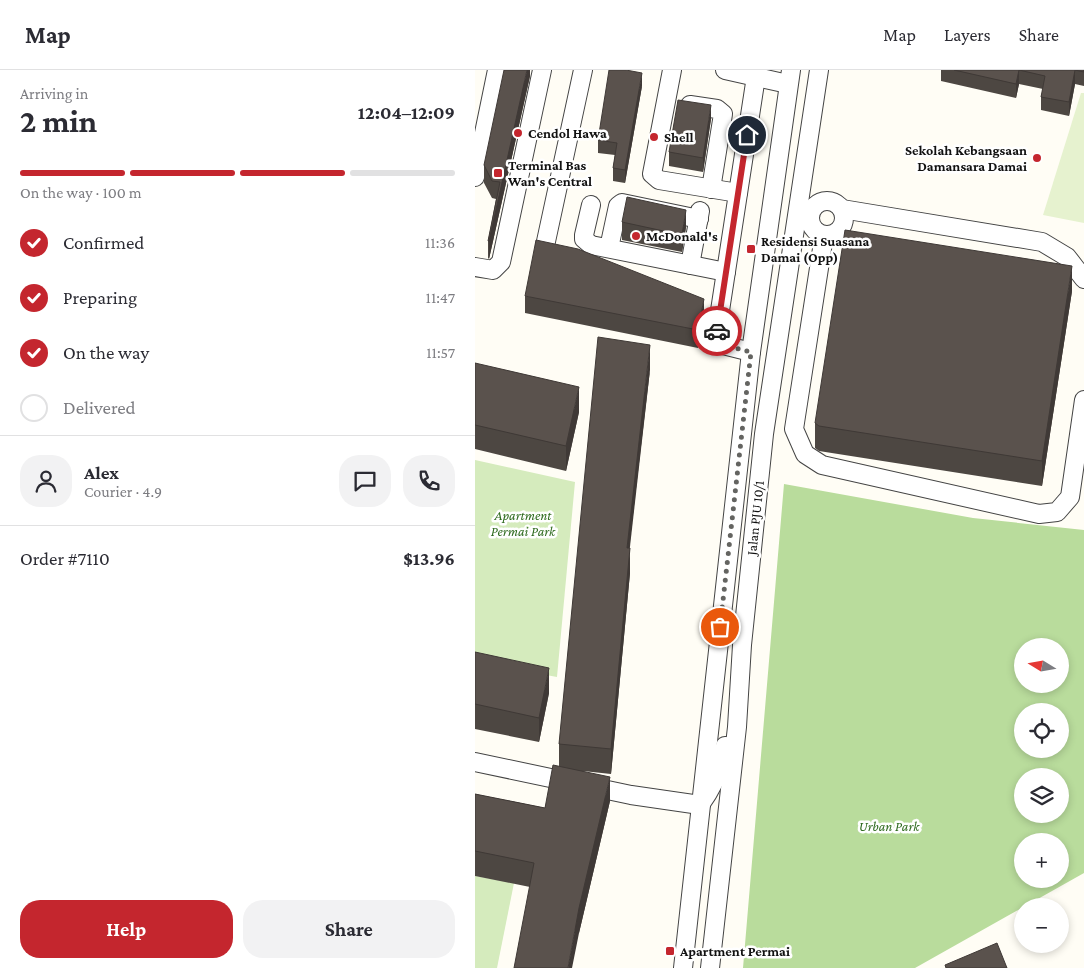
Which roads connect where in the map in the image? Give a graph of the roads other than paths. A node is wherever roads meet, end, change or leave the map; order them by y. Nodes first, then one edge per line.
1 (497, 70) edge
2 (542, 70) edge
3 (583, 70) edge
4 (672, 70) edge
5 (725, 70) edge
6 (819, 70) edge
7 (757, 73) edge
8 (789, 77) edge
9 (665, 101) junction
10 (475, 177) edge
11 (711, 189) junction
12 (738, 193) junction
13 (801, 197) junction
14 (822, 201) junction
15 (591, 205) dead end
16 (842, 209) junction
17 (797, 227) junction
18 (819, 233) junction
19 (545, 246) edge
20 (609, 248) junction
21 (690, 265) junction
22 (475, 267) edge
23 (726, 272) junction
24 (1084, 279) edge
25 (751, 352) junction
26 (1084, 400) edge
27 (742, 645) junction
28 (475, 762) edge
29 (700, 805) junction
30 (683, 968) edge
31 (710, 968) edge

1 - 10 street
2 - 22 street
3 - 19 street
4 - 9 street
5 - 7 street
6 - 13 street, Jalan PJU 10/1
7 - 8 street
7 - 12 street
8 - 25 street, Jalan PJU 10/1
9 - 11 street
9 - 11 street
11 - 12 street
12 - 23 street
13 - 14 street
13 - 17 street, Jalan PJU 10/1
14 - 16 street
14 - 18 street
15 - 20 street
16 - 18 street
16 - 24 street
17 - 18 street
17 - 27 street, Jalan PJU 10/1
18 - 26 street
20 - 21 street
20 - 21 street
21 - 23 street
23 - 25 street
25 - 29 street, Jalan PJU 10/1
27 - 29 street
27 - 31 street, Jalan PJU 10/1
28 - 29 street
29 - 30 street, Jalan PJU 10/1

